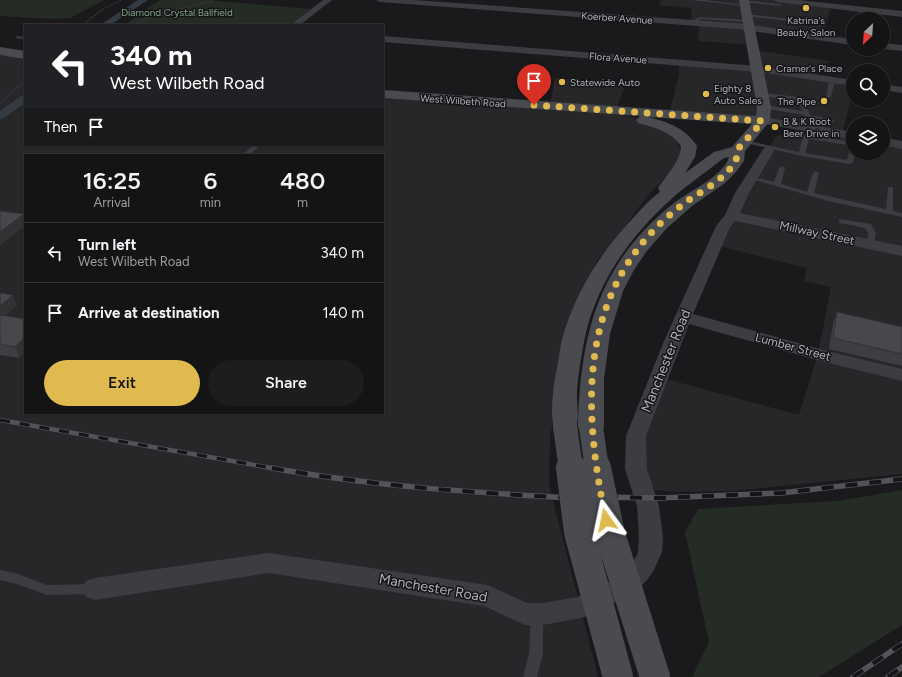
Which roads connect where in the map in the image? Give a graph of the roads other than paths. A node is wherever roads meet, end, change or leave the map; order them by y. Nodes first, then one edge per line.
1 (328, 0) edge
2 (380, 0) edge
3 (524, 0) edge
4 (692, 0) edge
5 (779, 2) edge
6 (517, 10) junction
7 (747, 12) edge
8 (902, 14) edge
9 (789, 20) dead end
10 (295, 24) edge
11 (17, 37) dead end
12 (24, 38) edge
13 (384, 39) edge
14 (846, 40) edge
15 (890, 47) edge
16 (902, 48) edge
17 (0, 51) edge
18 (24, 55) edge
19 (758, 69) junction
20 (832, 80) junction
21 (846, 82) edge
22 (890, 88) edge
23 (902, 90) edge
24 (384, 94) edge
25 (762, 95) junction
26 (828, 97) dead end
27 (601, 109) junction
28 (805, 113) junction
29 (764, 114) junction
30 (832, 120) dead end
31 (846, 134) edge
32 (890, 142) edge
33 (846, 143) edge
34 (902, 145) edge
35 (257, 146) edge
36 (740, 146) junction
37 (768, 151) dead end
38 (246, 154) edge
39 (802, 154) junction
40 (850, 160) edge
41 (782, 168) dead end
42 (816, 173) dead end
43 (751, 178) junction
44 (777, 185) junction
45 (891, 188) dead end
46 (810, 194) junction
47 (661, 199) junction
48 (889, 213) junction
49 (902, 215) edge
50 (732, 216) junction
51 (842, 221) dead end
52 (870, 244) junction
53 (902, 251) edge
54 (684, 317) junction
55 (902, 375) edge
56 (578, 427) junction
57 (0, 575) edge
58 (94, 588) joint
59 (537, 614) junction
60 (530, 677) edge
61 (618, 677) edge
62 (655, 677) edge

1 - 10 street
2 - 6 street, Koerber Avenue
3 - 6 street
4 - 7 lane
5 - 7 lane
5 - 8 street
6 - 7 street, Koerber Avenue
7 - 9 lane
7 - 14 street, Koerber Avenue
7 - 19 main road
11 - 12 lane
13 - 19 street, Flora Avenue
15 - 16 street
17 - 18 main road
19 - 20 street, Flora Avenue
19 - 25 main road
20 - 21 street, Flora Avenue
20 - 26 lane
22 - 23 street
24 - 27 main road, West Wilbeth Road
25 - 28 lane
25 - 29 main road
27 - 29 main road, West Wilbeth Road
27 - 47 main road
28 - 29 lane
28 - 30 lane
29 - 31 street, West Wilbeth Road
29 - 36 main road
32 - 34 street
33 - 39 lane
35 - 38 lane
36 - 39 lane
36 - 47 main road
36 - 56 main road
37 - 43 street, Manchester Road
39 - 40 lane
41 - 44 lane
42 - 46 lane
43 - 44 lane
43 - 50 street, Manchester Road
44 - 46 lane
45 - 48 lane
46 - 48 lane
47 - 56 main road
48 - 49 lane
50 - 52 street, Millway Street
50 - 54 street, Manchester Road
51 - 52 lane
52 - 53 street, Millway Street
54 - 55 street, Lumber Street
54 - 59 street, Manchester Road
56 - 61 main road, bridge
56 - 62 main road, bridge
57 - 58 lane
58 - 59 street, Manchester Road
59 - 60 lane

